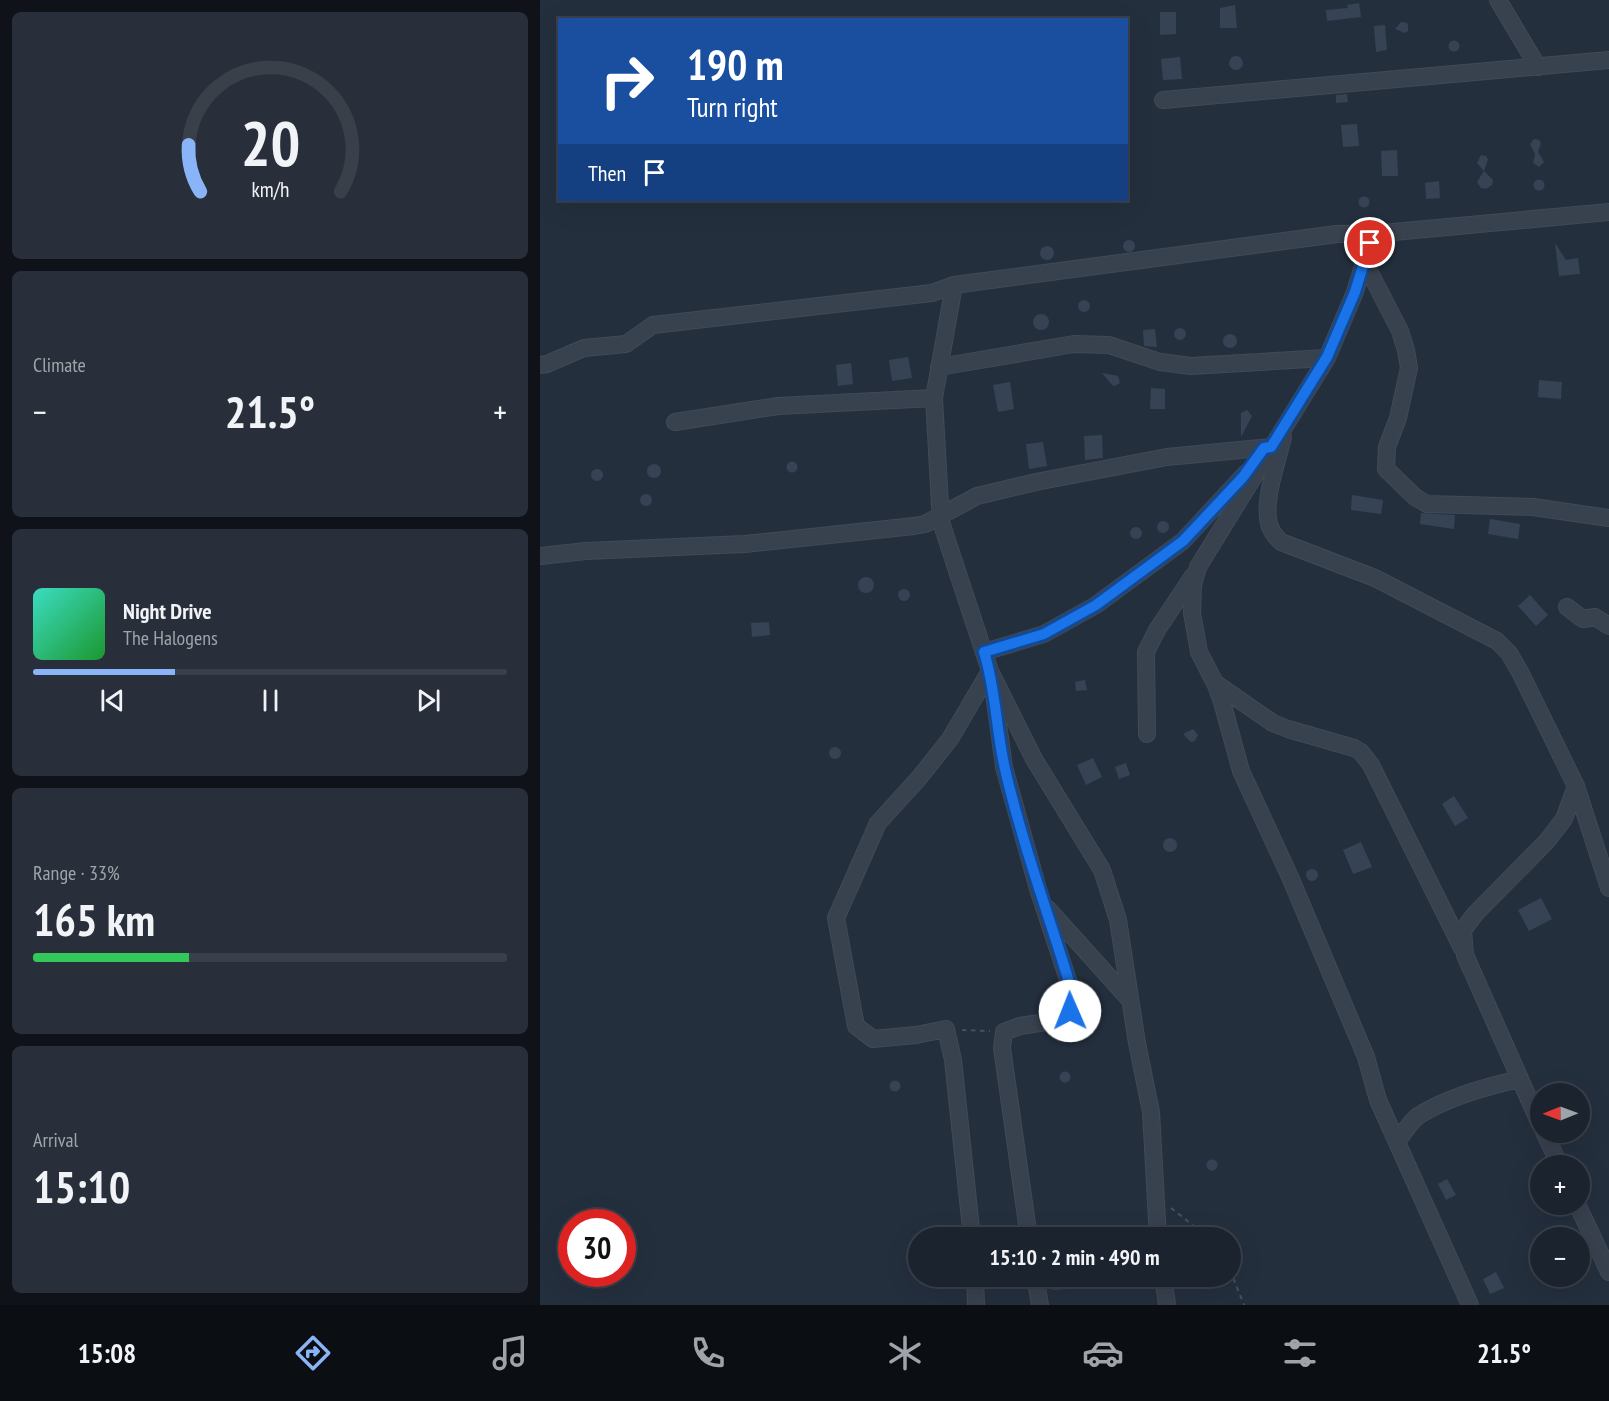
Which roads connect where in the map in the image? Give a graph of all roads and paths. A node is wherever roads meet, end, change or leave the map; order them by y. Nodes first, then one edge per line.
1 (1498, 0) edge
2 (1609, 60) edge
3 (1538, 67) junction
4 (1164, 100) dead end
5 (1609, 212) edge
6 (1383, 233) junction
7 (1364, 259) junction
8 (954, 285) junction
9 (1327, 357) junction
10 (540, 365) edge
11 (939, 367) junction
12 (934, 398) junction
13 (675, 422) dead end
14 (1287, 422) junction
15 (1268, 448) junction
16 (941, 516) junction
17 (1609, 518) edge
18 (540, 556) edge
19 (1198, 567) junction
20 (1567, 607) dead end
21 (1609, 626) edge
22 (984, 652) junction
23 (990, 671) junction
24 (1215, 683) junction
25 (1147, 734) dead end
26 (1576, 786) junction
27 (1609, 888) edge
28 (1043, 903) junction
29 (1465, 955) junction
30 (1130, 1000) junction
31 (946, 1029) junction
32 (1004, 1032) junction
33 (1520, 1079) junction
34 (1530, 1102) edge
35 (1397, 1142) junction
36 (1154, 1195) junction
37 (1582, 1215) edge
38 (971, 1227) edge
39 (1027, 1227) edge
40 (1157, 1227) edge
41 (1195, 1227) edge
42 (1609, 1272) edge
43 (975, 1287) edge
44 (1037, 1287) edge
45 (1161, 1287) edge
46 (1165, 1287) edge
47 (1237, 1287) edge
48 (976, 1305) edge
49 (1040, 1305) edge
50 (1158, 1305) edge
51 (1167, 1305) edge
52 (1244, 1305) edge
53 (1470, 1305) edge

1 - 3 street
2 - 3 street
3 - 4 street
5 - 6 street
6 - 7 street
6 - 8 street
7 - 9 street
7 - 17 street
8 - 10 street
8 - 11 street
9 - 11 street
9 - 14 street
11 - 12 street
12 - 13 street
12 - 16 street
14 - 15 street
14 - 26 street
15 - 16 street
15 - 19 street
15 - 22 street
16 - 18 street
16 - 22 street
19 - 24 street
19 - 25 street
20 - 21 street
22 - 23 street
23 - 28 street
23 - 30 street
23 - 31 street
24 - 29 street
24 - 35 street
26 - 27 street
26 - 29 street
28 - 30 street
28 - 32 street
29 - 33 street
30 - 36 street
31 - 32 path
31 - 38 street
32 - 39 street
33 - 34 street
33 - 35 street
35 - 53 street
36 - 40 street
36 - 41 path
37 - 42 street
43 - 48 street
44 - 49 street
45 - 50 street
46 - 51 street
47 - 52 path

